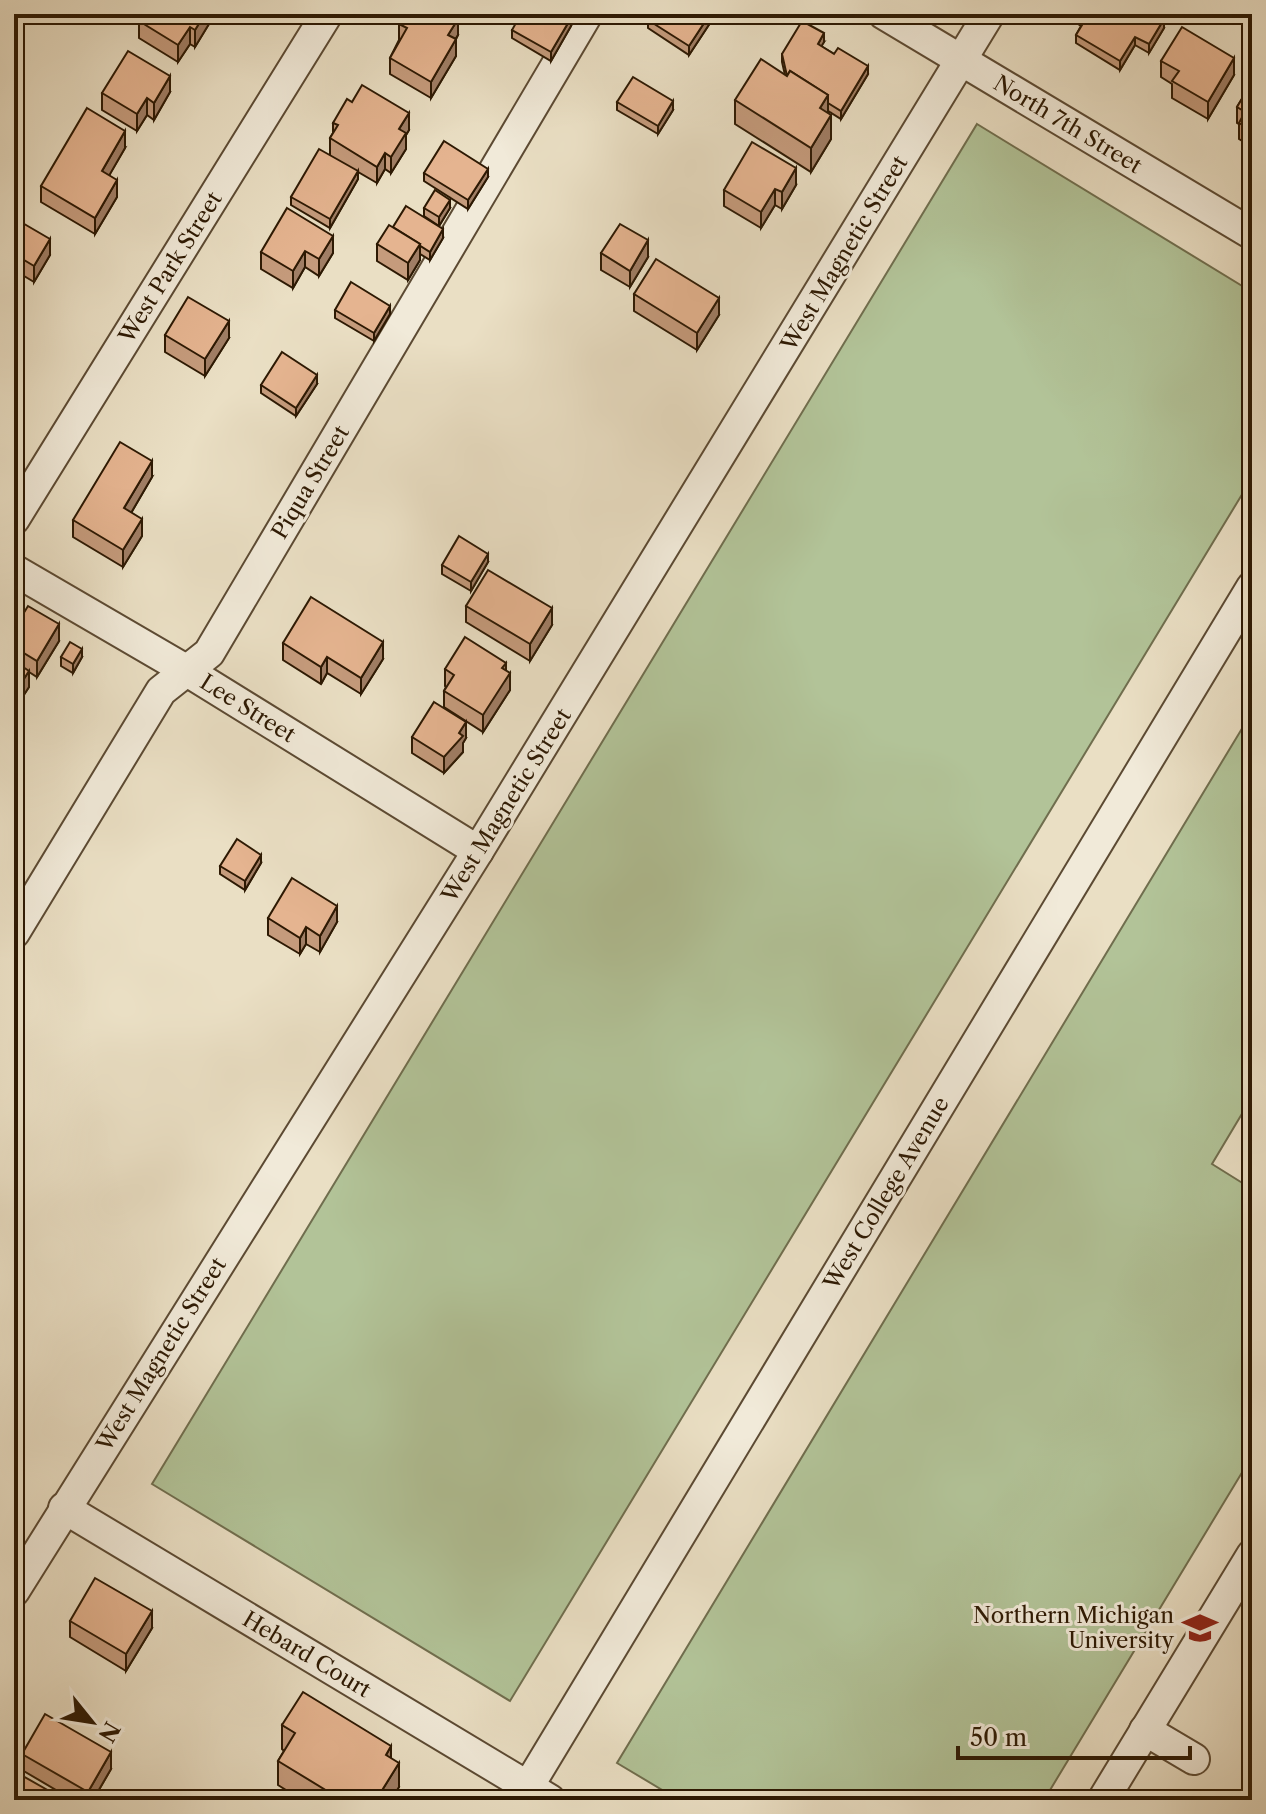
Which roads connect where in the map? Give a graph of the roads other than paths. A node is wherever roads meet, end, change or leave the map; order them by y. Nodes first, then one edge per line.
1 (327, 14) edge
2 (587, 14) edge
3 (884, 14) edge
4 (989, 14) edge
5 (962, 60) junction
6 (1252, 234) edge
7 (14, 519) edge
8 (14, 570) edge
9 (1252, 587) edge
10 (184, 669) junction
11 (478, 851) junction
12 (14, 933) edge
13 (64, 1508) junction
14 (1252, 1555) edge
15 (14, 1591) edge
16 (1145, 1730) junction
17 (1194, 1759) dead end
18 (533, 1796) edge
19 (1103, 1800) edge

1 - 7 street, West Park Street
2 - 10 street, Piqua Street
3 - 5 street, North 7th Street
4 - 5 street, West Magnetic Street
5 - 6 street, North 7th Street
5 - 11 street, West Magnetic Street
8 - 10 street, Lee Street
9 - 18 street, West College Avenue
10 - 11 street, Lee Street
10 - 12 street, Piqua Street
11 - 13 street, West Magnetic Street
13 - 15 street, West Magnetic Street
13 - 18 street, Hebard Court
14 - 16 street
16 - 17 street
16 - 19 street

